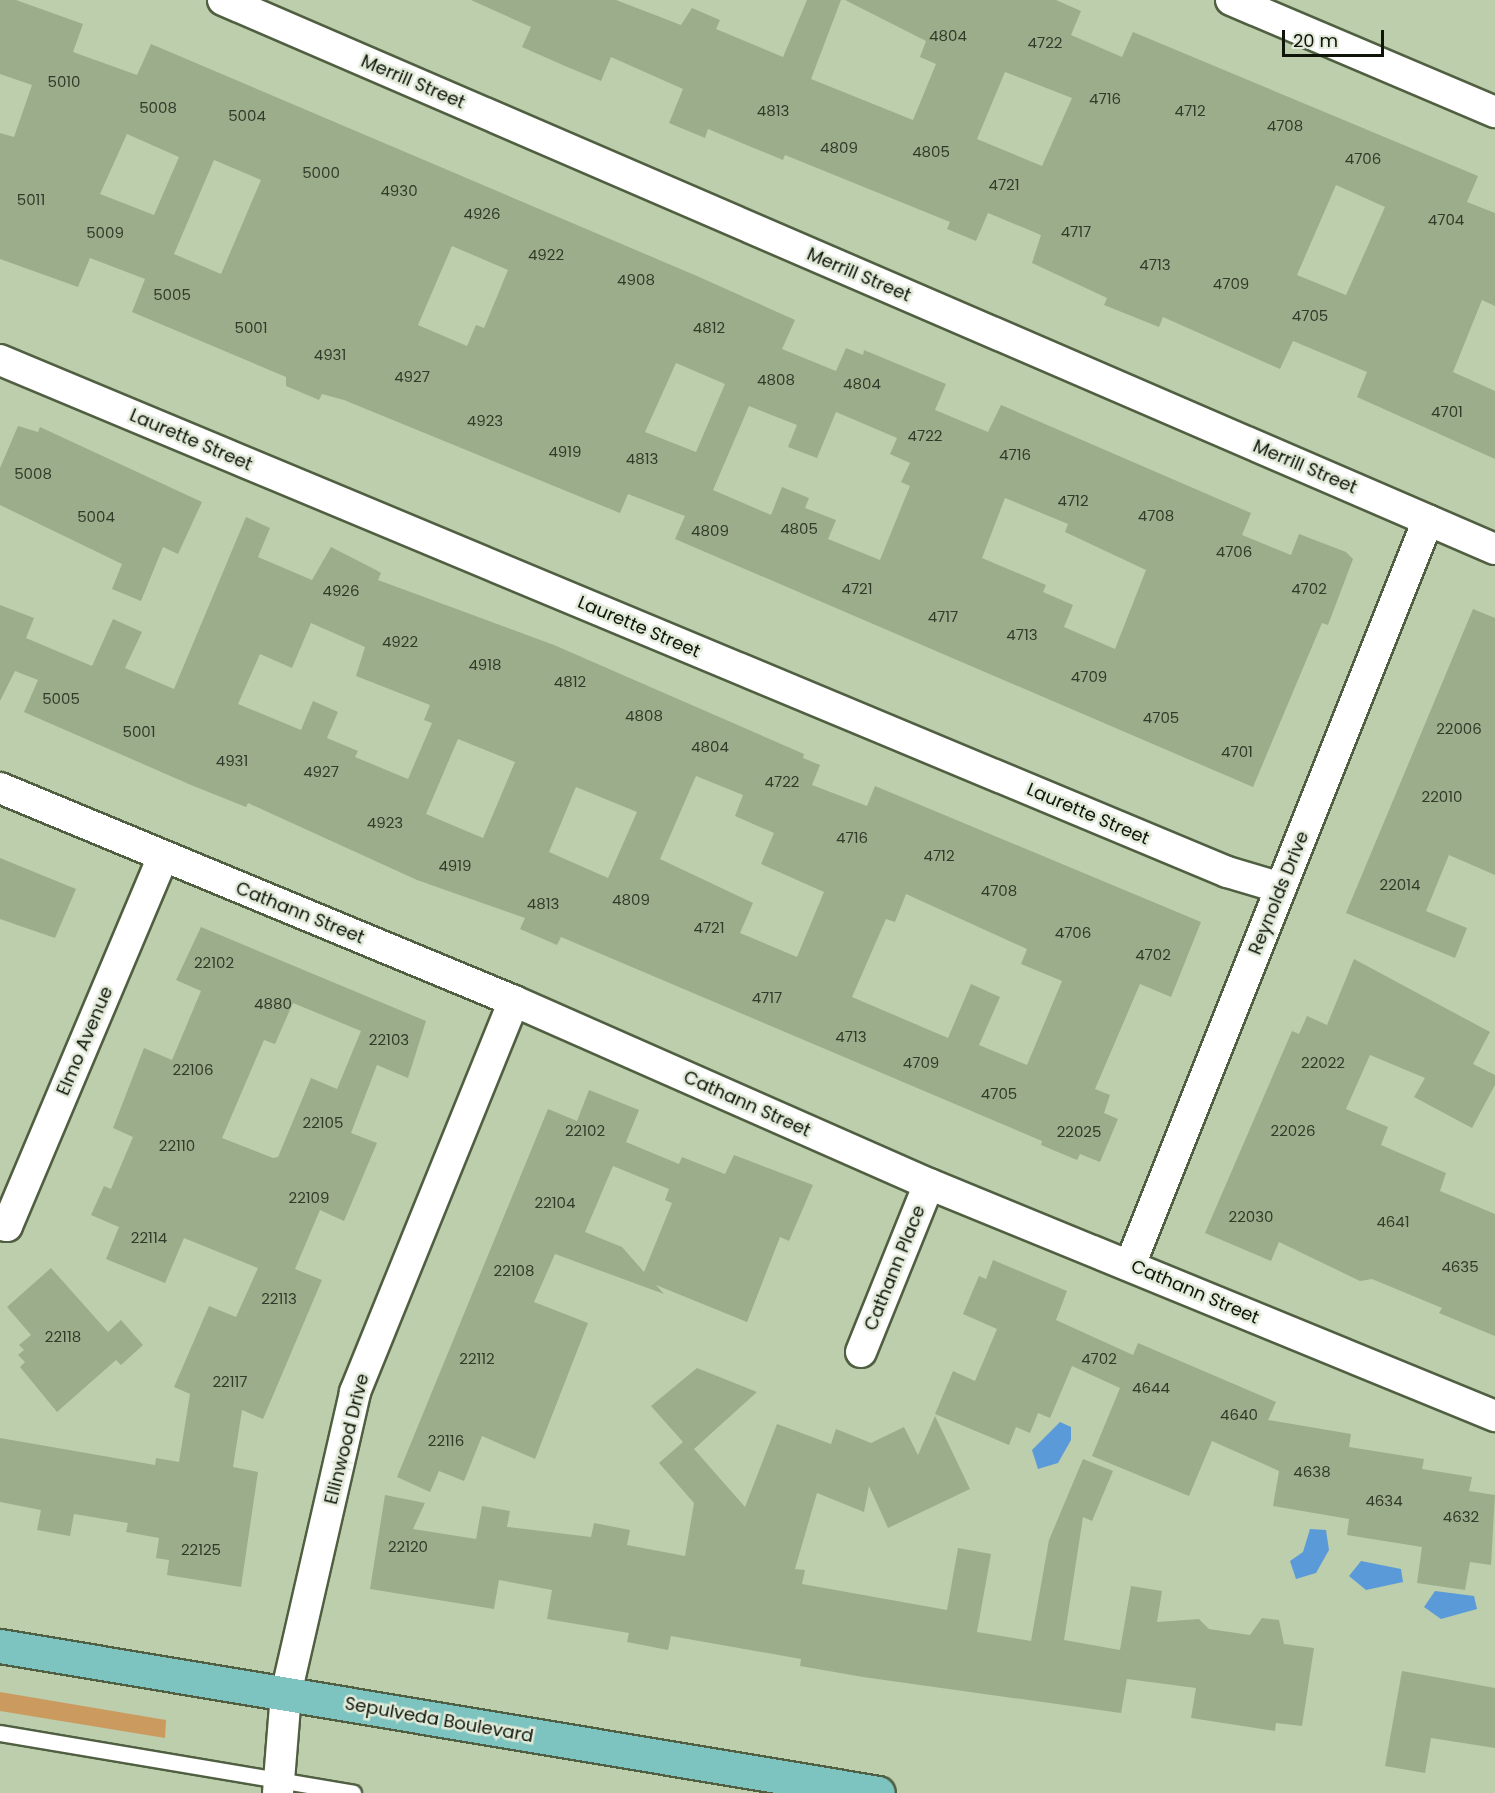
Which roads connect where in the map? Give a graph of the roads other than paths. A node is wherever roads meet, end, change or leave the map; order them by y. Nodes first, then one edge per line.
1 (223, 0) edge
2 (1231, 0) edge
3 (1495, 112) edge
4 (0, 360) edge
5 (1428, 520) junction
6 (1495, 549) edge
7 (0, 788) edge
8 (163, 857) junction
9 (1281, 888) junction
10 (513, 1001) junction
11 (929, 1184) junction
12 (3, 1226) edge
13 (1130, 1265) junction
14 (861, 1352) dead end
15 (1495, 1416) edge
16 (0, 1646) edge
17 (286, 1694) junction
18 (0, 1733) edge
19 (279, 1787) edge
20 (353, 1793) edge
21 (878, 1793) edge

1 - 5 street, Merrill Street
2 - 3 street
4 - 9 street, Laurette Street
5 - 6 street, Merrill Street
5 - 9 street, Reynolds Drive
7 - 8 street, Cathann Street
8 - 10 street, Cathann Street
8 - 12 street, Elmo Avenue
9 - 13 street, Reynolds Drive
10 - 11 street, Cathann Street
10 - 17 street, Ellinwood Drive
11 - 13 street, Cathann Street
11 - 14 street, Cathann Place
13 - 15 street, Cathann Street
16 - 17 main road, Sepulveda Boulevard
17 - 19 street, Ellinwood Drive
17 - 21 main road, Sepulveda Boulevard
18 - 19 lane
19 - 20 lane

